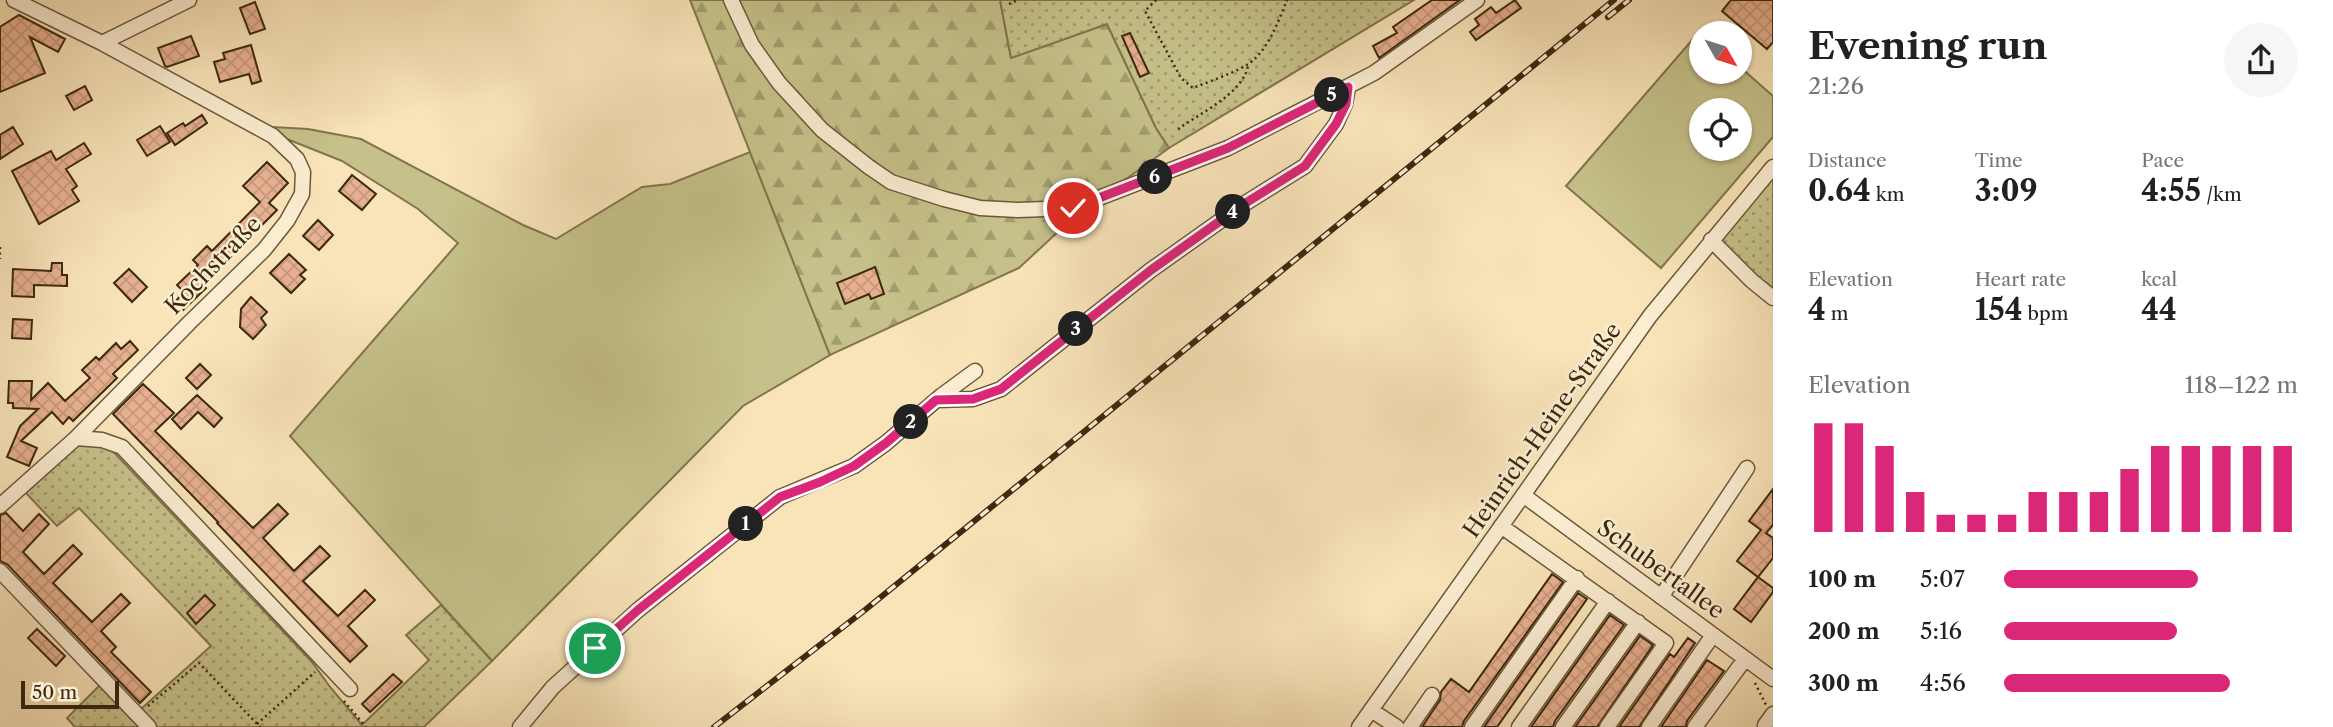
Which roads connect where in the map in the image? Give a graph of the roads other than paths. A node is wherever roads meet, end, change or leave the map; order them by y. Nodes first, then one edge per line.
1 (14, 0) edge
2 (189, 0) edge
3 (731, 0) edge
4 (1477, 0) edge
5 (102, 43) junction
6 (1348, 87) junction
7 (1773, 167) edge
8 (1711, 240) junction
9 (1773, 298) edge
10 (975, 371) dead end
11 (936, 400) junction
12 (76, 438) junction
13 (1747, 468) dead end
14 (1523, 495) junction
15 (0, 506) edge
16 (1501, 526) junction
17 (0, 571) edge
18 (1577, 578) junction
19 (1661, 597) junction
20 (1608, 601) junction
21 (1637, 622) junction
22 (1713, 635) junction
23 (1745, 659) junction
24 (1773, 679) edge
25 (346, 694) road end
26 (1433, 695) dead end
27 (1371, 710) junction
28 (149, 727) edge
29 (520, 727) edge
30 (1359, 727) edge
31 (1397, 727) edge
32 (1410, 727) edge
33 (1472, 727) edge
34 (1518, 727) edge
35 (1563, 727) edge
36 (1607, 727) edge
37 (1649, 727) edge
38 (1695, 727) edge

1 - 5 street, Kochstraße
2 - 5 street
3 - 6 street
4 - 6 street
5 - 12 street, Kochstraße
6 - 11 street
7 - 8 street, Heinrich-Heine-Straße
8 - 9 street
8 - 14 street, Heinrich-Heine-Straße
10 - 11 street
11 - 29 street
12 - 15 street, Kochstraße
12 - 25 street
13 - 19 street
14 - 16 street, Heinrich-Heine-Straße
14 - 19 street, Schubertallee
16 - 18 street
16 - 27 street, Heinrich-Heine-Straße
17 - 28 street
18 - 20 street
18 - 33 street
19 - 22 street, Schubertallee
20 - 21 street
20 - 34 street
21 - 35 street
21 - 36 street
22 - 23 street, Schubertallee
22 - 37 street
23 - 24 street, Schubertallee
23 - 38 street
26 - 32 street
27 - 30 street, Heinrich-Heine-Straße
27 - 31 street

